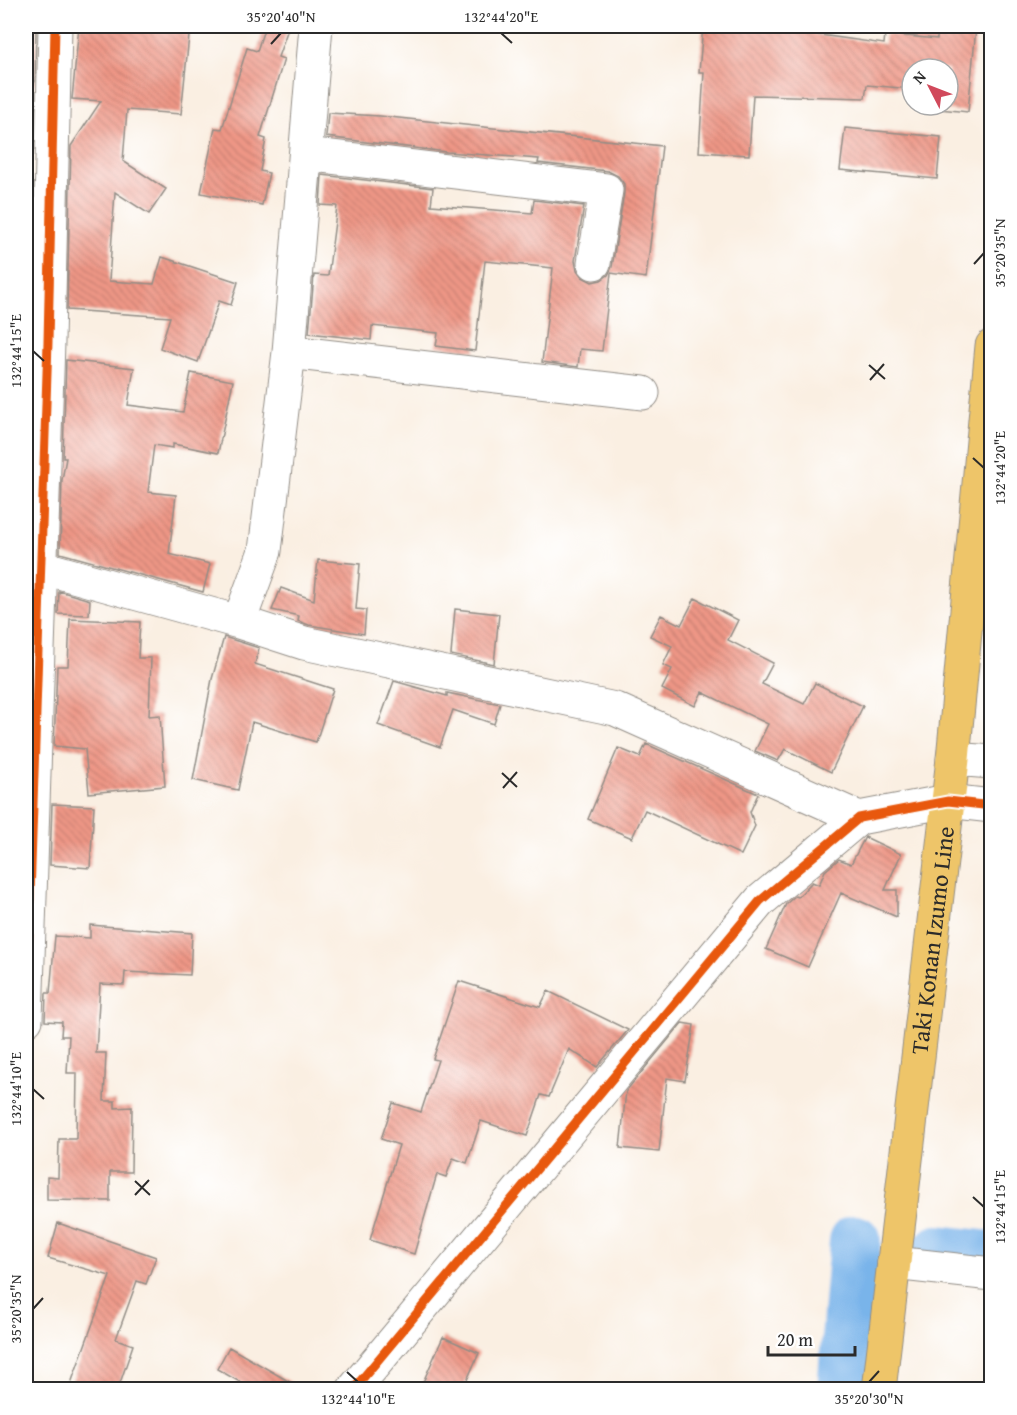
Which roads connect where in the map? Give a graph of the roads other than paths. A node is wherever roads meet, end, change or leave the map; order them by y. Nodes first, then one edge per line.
1 (55, 26) edge
2 (316, 26) edge
3 (306, 154) junction
4 (594, 263) dead end
5 (37, 341) edge
6 (992, 345) edge
7 (289, 352) junction
8 (643, 393) dead end
9 (985, 494) edge
10 (41, 567) junction
11 (239, 622) junction
12 (953, 759) junction
13 (992, 762) edge
14 (948, 801) junction
15 (992, 806) edge
16 (29, 811) edge
17 (859, 818) junction
18 (26, 1020) edge
19 (894, 1263) junction
20 (992, 1274) edge
21 (353, 1389) edge
22 (879, 1389) edge

1 - 5 street
2 - 3 street
3 - 4 street
3 - 7 street
5 - 10 street
6 - 9 main road, Taki Konan Izumo Line
7 - 8 street
7 - 11 street
9 - 12 main road, Taki Konan Izumo Line
10 - 11 street
10 - 16 street
11 - 17 street
12 - 13 street
12 - 14 main road, Taki Konan Izumo Line
14 - 15 street
14 - 17 street
14 - 19 main road, Taki Konan Izumo Line
16 - 18 street
17 - 21 street
19 - 20 street
19 - 22 main road, Taki Konan Izumo Line

